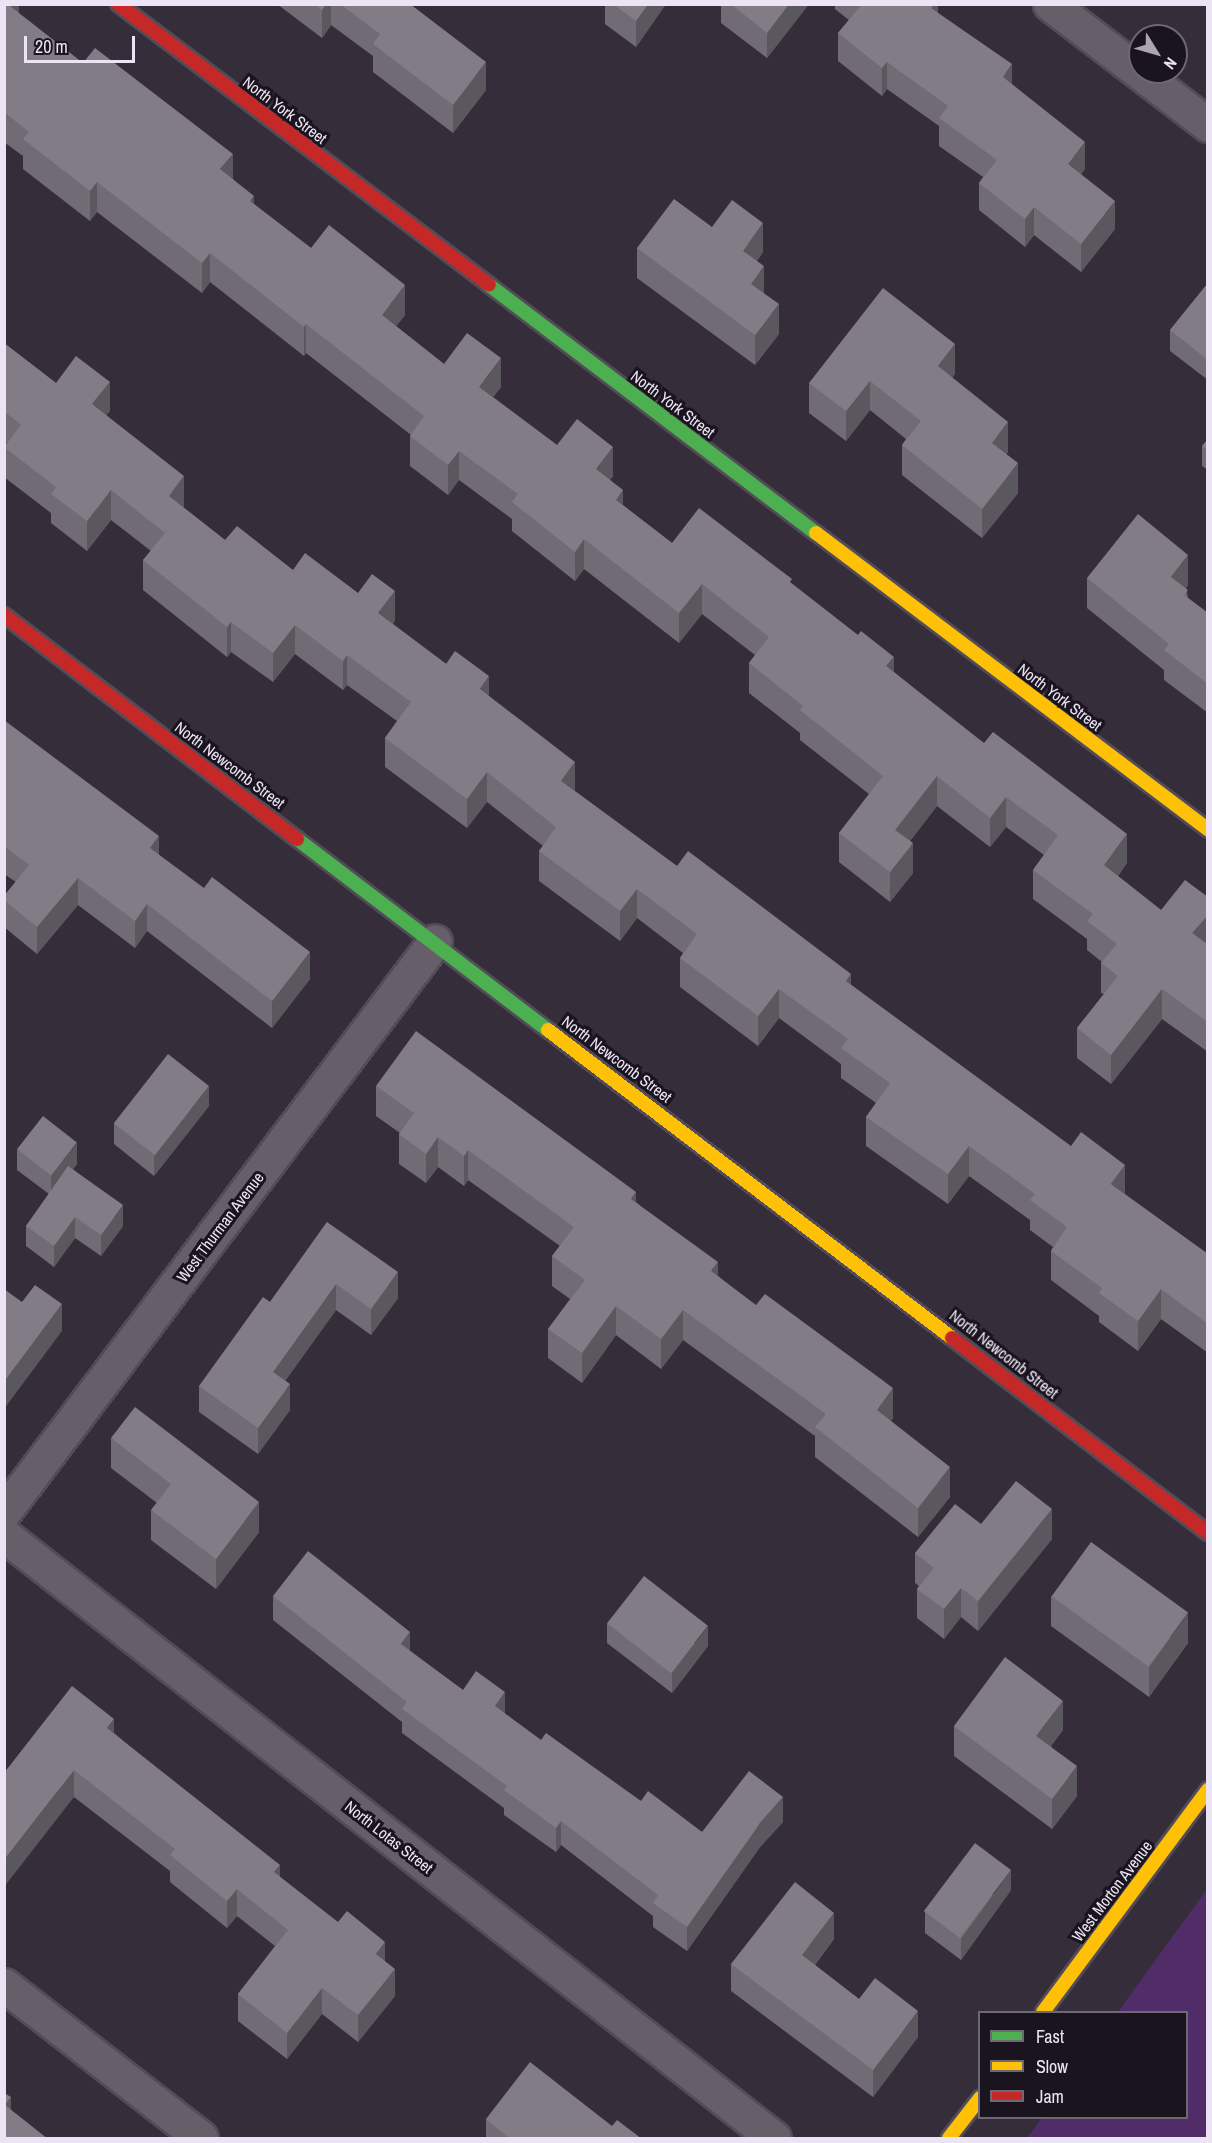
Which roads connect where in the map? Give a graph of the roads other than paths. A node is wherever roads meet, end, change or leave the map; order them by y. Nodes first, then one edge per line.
1 (118, 4) edge
2 (1050, 4) edge
3 (1208, 125) edge
4 (4, 615) edge
5 (1208, 830) edge
6 (435, 941) junction
7 (4, 1512) edge
8 (1208, 1533) edge
9 (4, 1535) edge
10 (1208, 1790) edge
11 (4, 1985) edge
12 (1044, 2011) edge
13 (978, 2101) edge
14 (201, 2139) edge
15 (774, 2139) edge
16 (949, 2139) edge

1 - 5 main road, North York Street
2 - 3 street
4 - 6 main road, North Newcomb Street
6 - 7 street, West Thurman Avenue
6 - 8 main road, North Newcomb Street
9 - 15 street, North Lotas Street
10 - 12 main road, West Morton Avenue
11 - 14 street
13 - 16 main road

